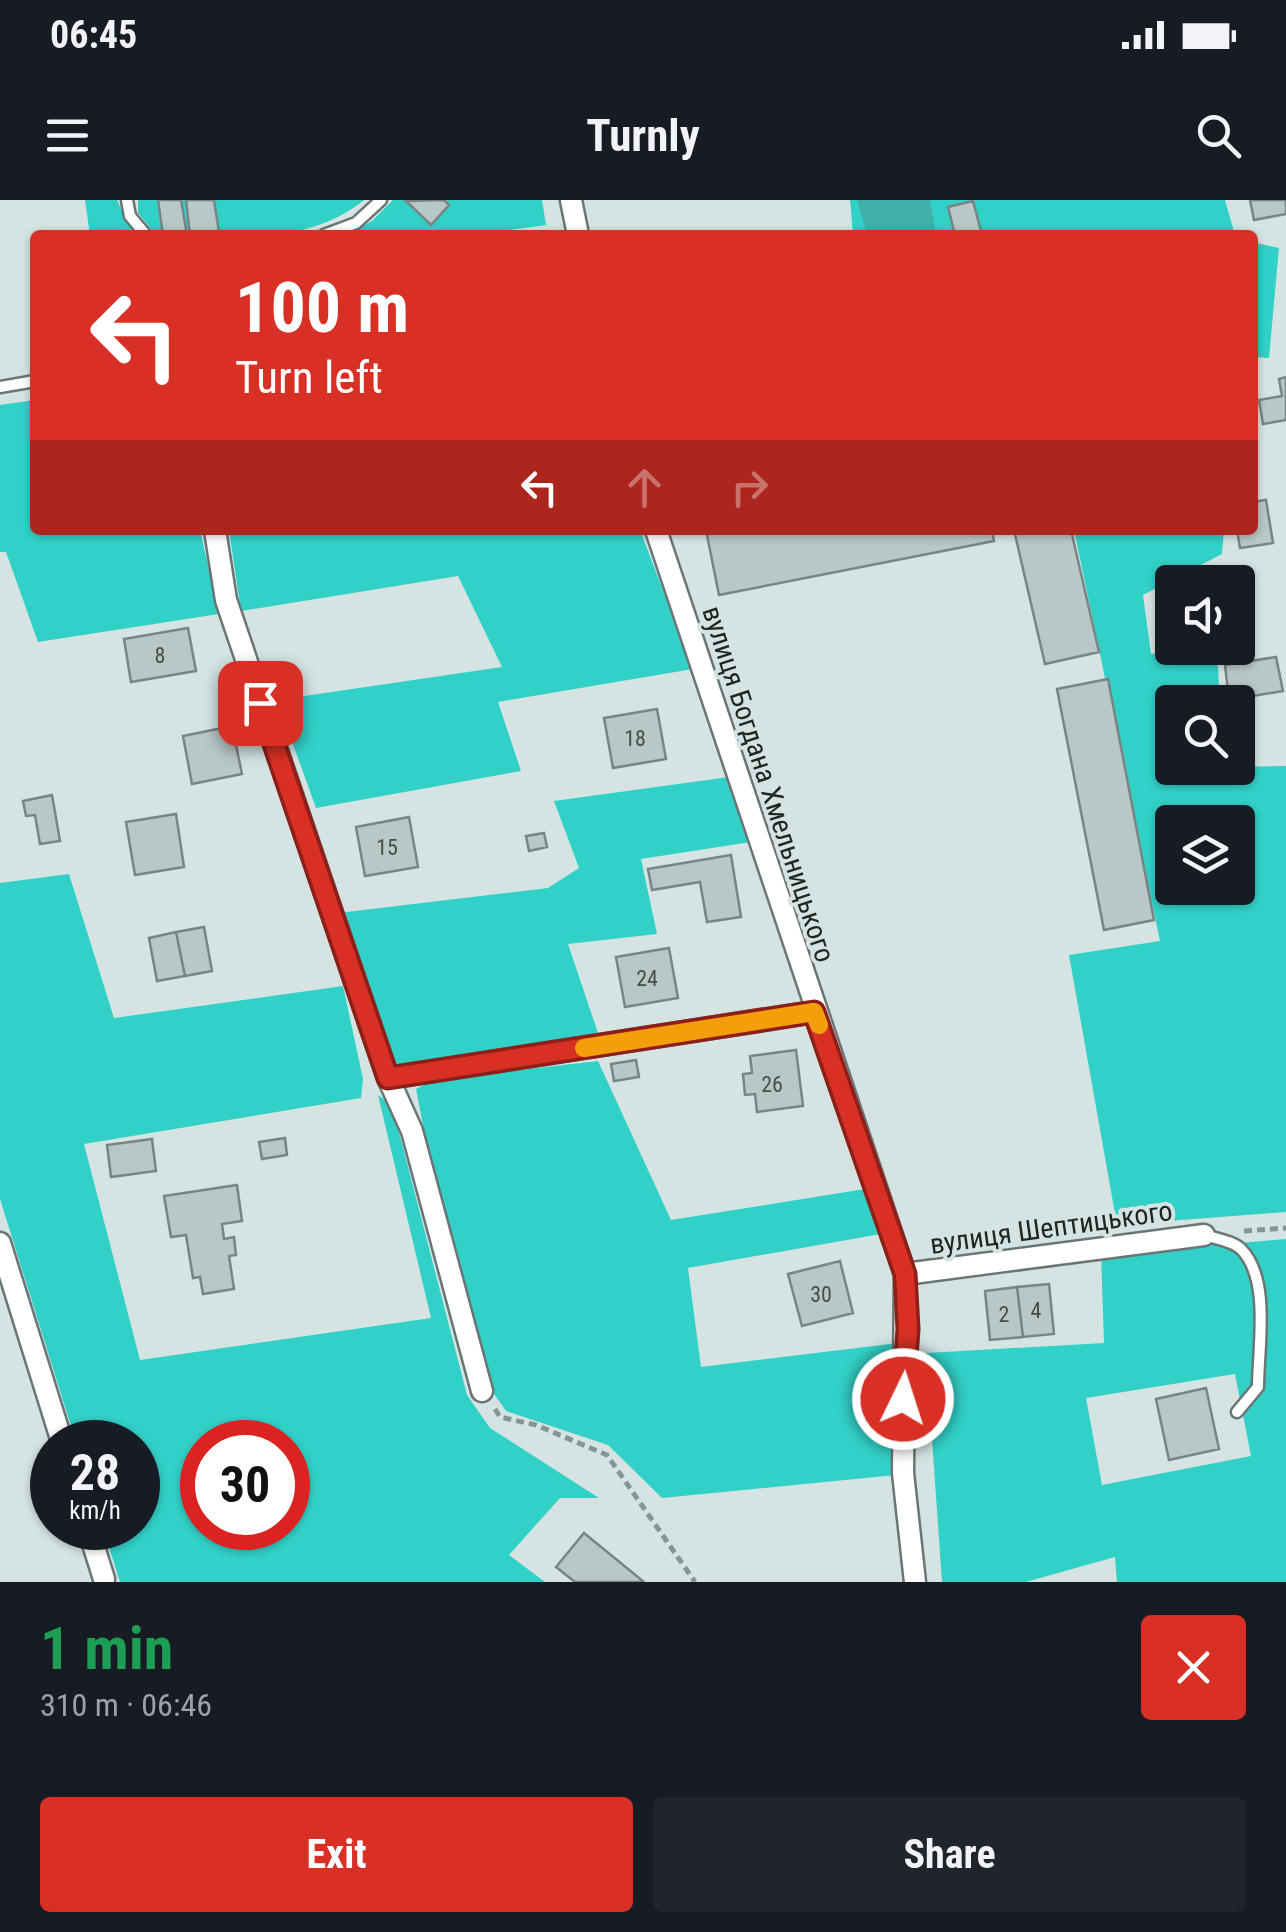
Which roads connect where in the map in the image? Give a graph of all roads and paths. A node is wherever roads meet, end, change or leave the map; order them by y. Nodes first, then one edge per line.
1 (127, 200) edge
2 (381, 200) edge
3 (571, 200) edge
4 (142, 230) edge
5 (337, 230) edge
6 (577, 230) edge
7 (30, 382) edge
8 (0, 386) edge
9 (216, 535) edge
10 (658, 535) edge
11 (814, 1012) junction
12 (388, 1078) junction
13 (1204, 1234) joint
14 (0, 1243) edge
15 (905, 1274) junction
16 (482, 1390) joint
17 (1236, 1412) dead end
18 (55, 1420) edge
19 (95, 1550) edge
20 (104, 1580) dead end
21 (694, 1582) edge
22 (915, 1582) edge

1 - 4 lane
2 - 5 lane
3 - 6 street
7 - 8 lane
9 - 12 street
10 - 11 street, вулиця Богдана Хмельницького
11 - 12 street
11 - 15 street, вулиця Богдана Хмельницького
12 - 16 street
13 - 15 street, вулиця Шептицького
13 - 17 lane
14 - 18 street
15 - 22 street, вулиця Богдана Хмельницького
16 - 21 path
19 - 20 street

